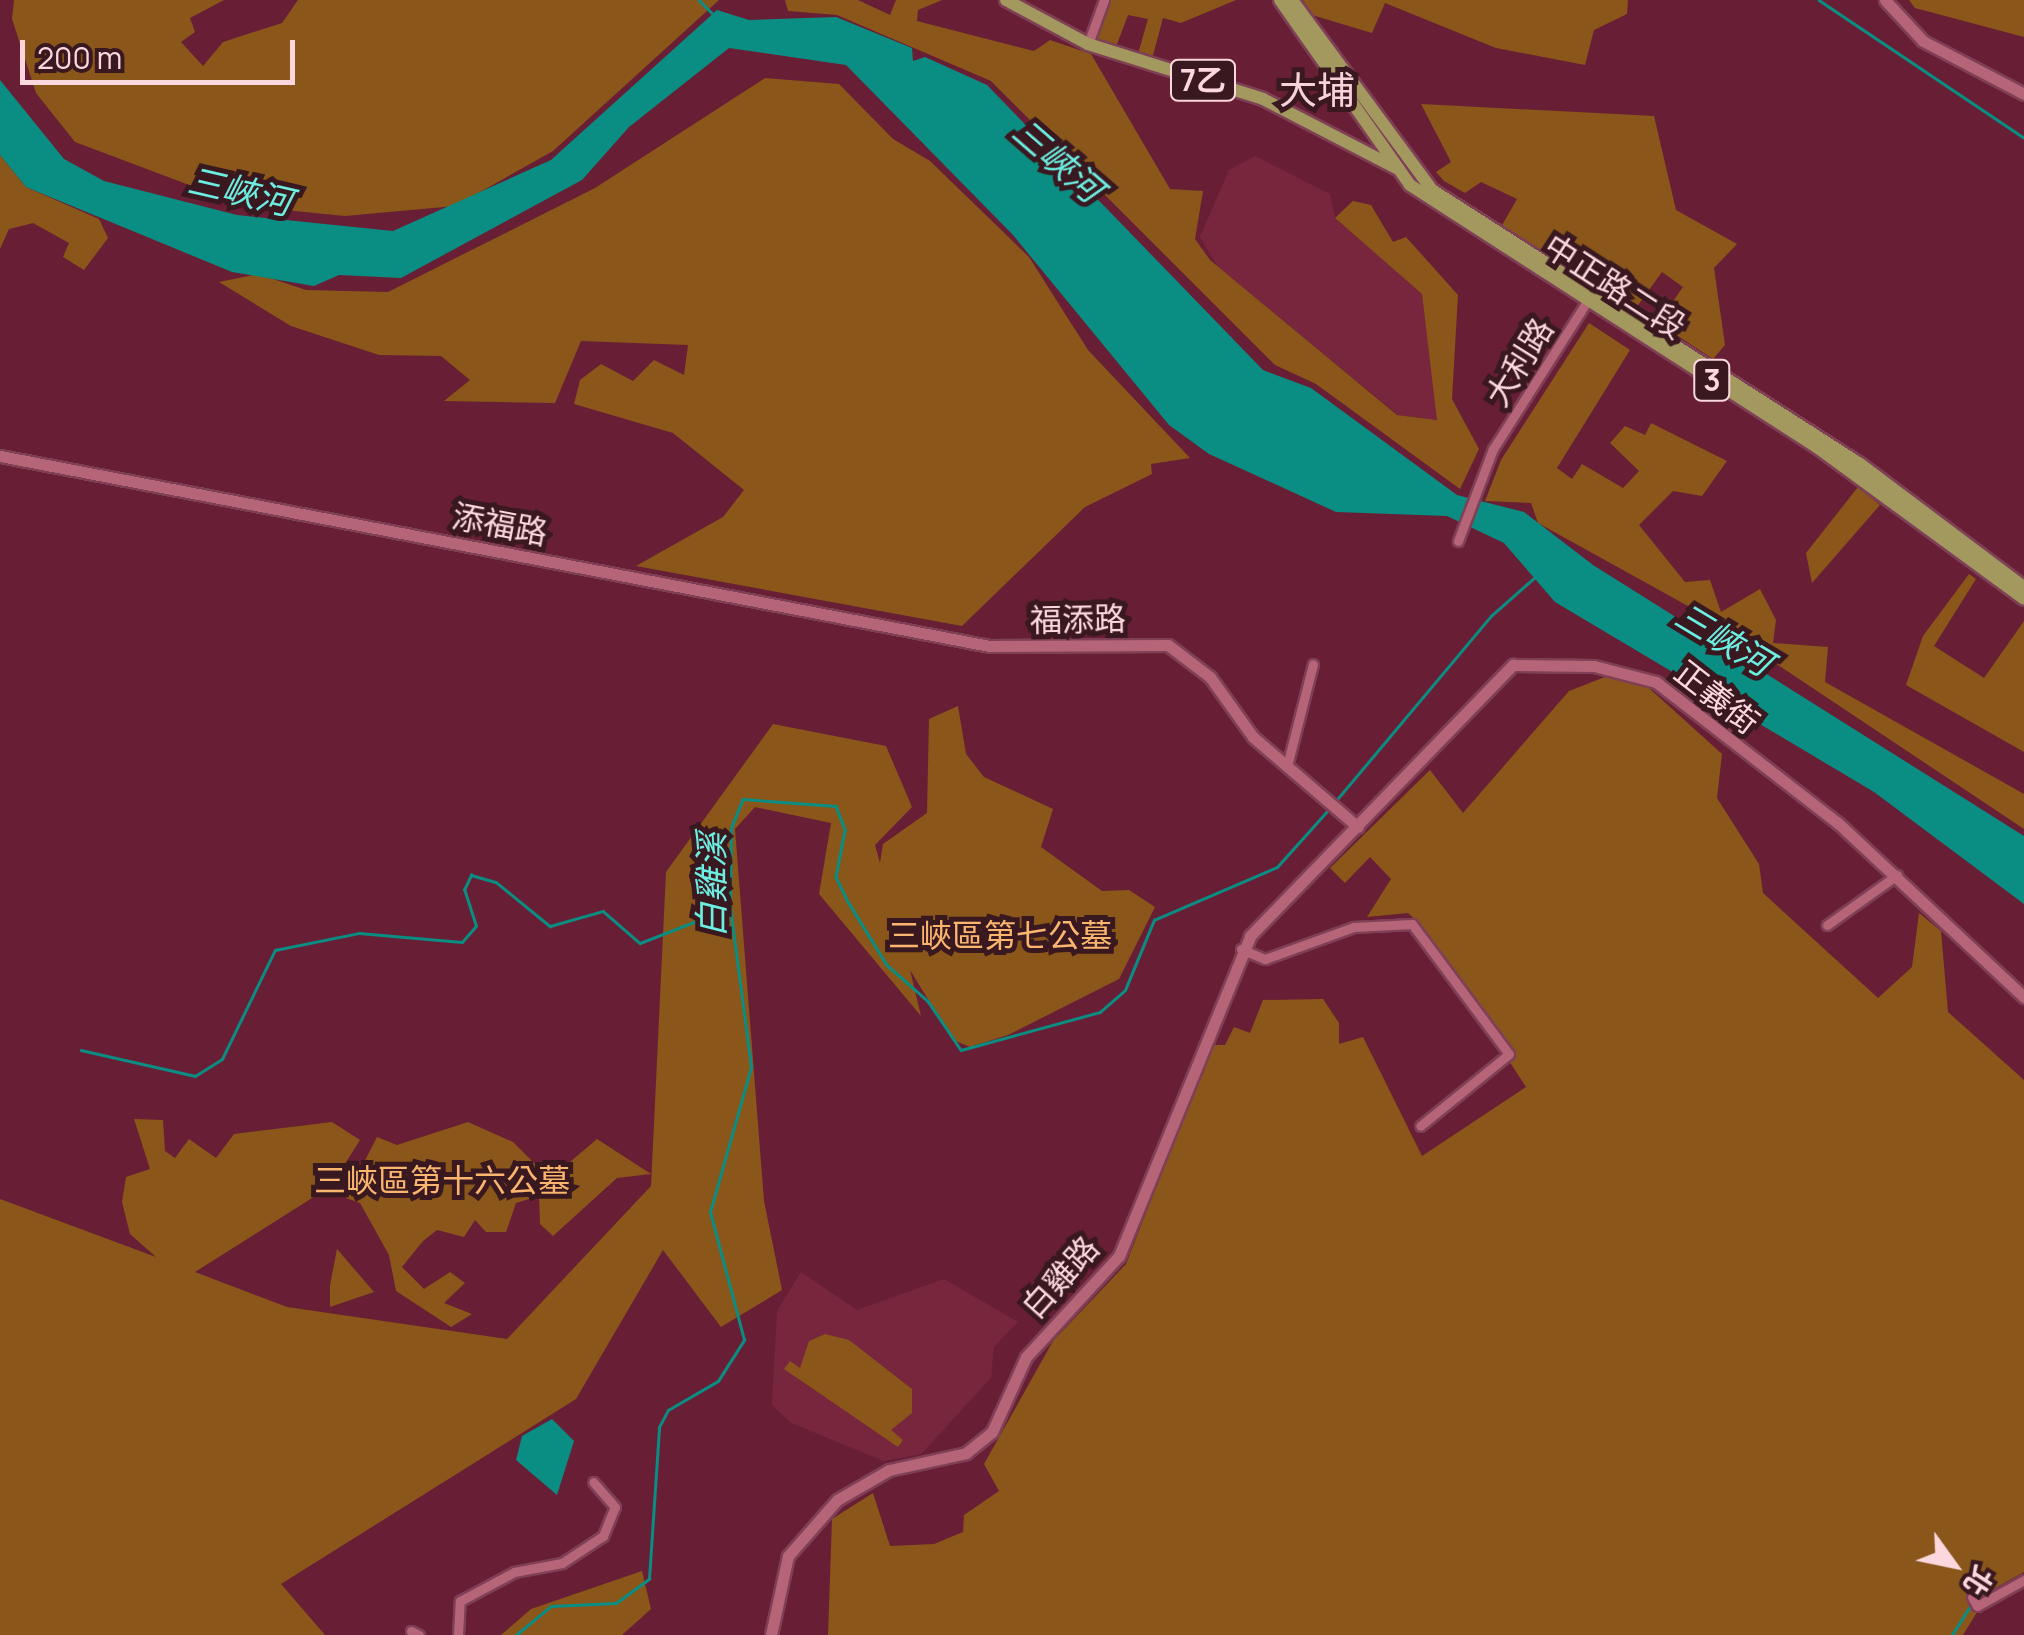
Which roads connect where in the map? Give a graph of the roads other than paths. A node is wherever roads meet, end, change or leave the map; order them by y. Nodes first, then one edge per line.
1 (1006, 0) edge
2 (1104, 0) edge
3 (1280, 0) edge
4 (1292, 0) edge
5 (1885, 0) edge
6 (1032, 6) edge
7 (1088, 44) junction
8 (2024, 94) edge
9 (1402, 168) junction
10 (1590, 297) junction
11 (0, 456) edge
12 (1458, 541) dead end
13 (2024, 587) edge
14 (2024, 599) edge
15 (989, 646) joint
16 (1313, 664) dead end
17 (1287, 766) junction
18 (1358, 827) junction
19 (1897, 875) junction
20 (1828, 925) dead end
21 (1241, 949) junction
22 (2024, 997) edge
23 (1420, 1126) dead end
24 (592, 1482) dead end
25 (2024, 1580) edge
26 (1974, 1600) dead end
27 (458, 1635) edge
28 (771, 1635) edge

1 - 6 main road, 7乙
2 - 7 street
3 - 9 main road, 中正路二段 / 3
4 - 9 main road, 中正路二段 / 3
5 - 8 street
6 - 7 main road, 7乙
7 - 9 main road, 7乙
9 - 10 main road, 中正路二段 / 3
10 - 12 street, 大利路
10 - 13 main road, 中正路二段 / 3
10 - 14 main road, 中正路二段 / 3
11 - 15 street, 添福路
15 - 17 street, 福添路
16 - 17 street
17 - 18 street
18 - 19 street, 正義街
18 - 21 street, 白雞路
19 - 20 street
19 - 22 street, 正義街
21 - 23 street
21 - 28 street, 白雞路
24 - 27 street
25 - 26 street

